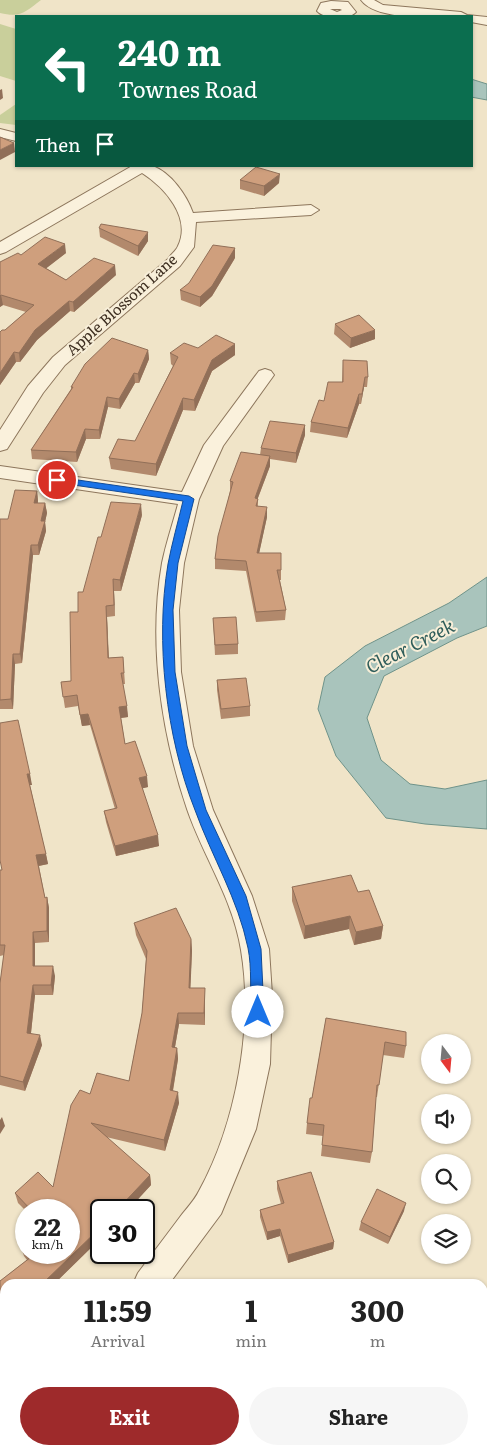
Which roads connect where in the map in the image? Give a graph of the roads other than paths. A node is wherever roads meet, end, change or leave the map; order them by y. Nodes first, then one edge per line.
1 (369, 2) edge
2 (349, 5) edge
3 (454, 15) edge
4 (473, 18) edge
5 (487, 21) edge
6 (0, 133) edge
7 (15, 137) edge
8 (139, 167) edge
9 (143, 167) edge
10 (311, 210) dead end
11 (187, 218) junction
12 (0, 249) edge
13 (265, 375) dead end
14 (0, 445) edge
15 (0, 472) edge
16 (189, 499) junction
17 (153, 1279) edge

1 - 2 street
1 - 3 street
4 - 5 street
6 - 7 street
8 - 12 street
9 - 11 street, Apple Blossom Lane
10 - 11 street
11 - 14 street, Apple Blossom Lane
13 - 16 street
15 - 16 street
16 - 17 street

